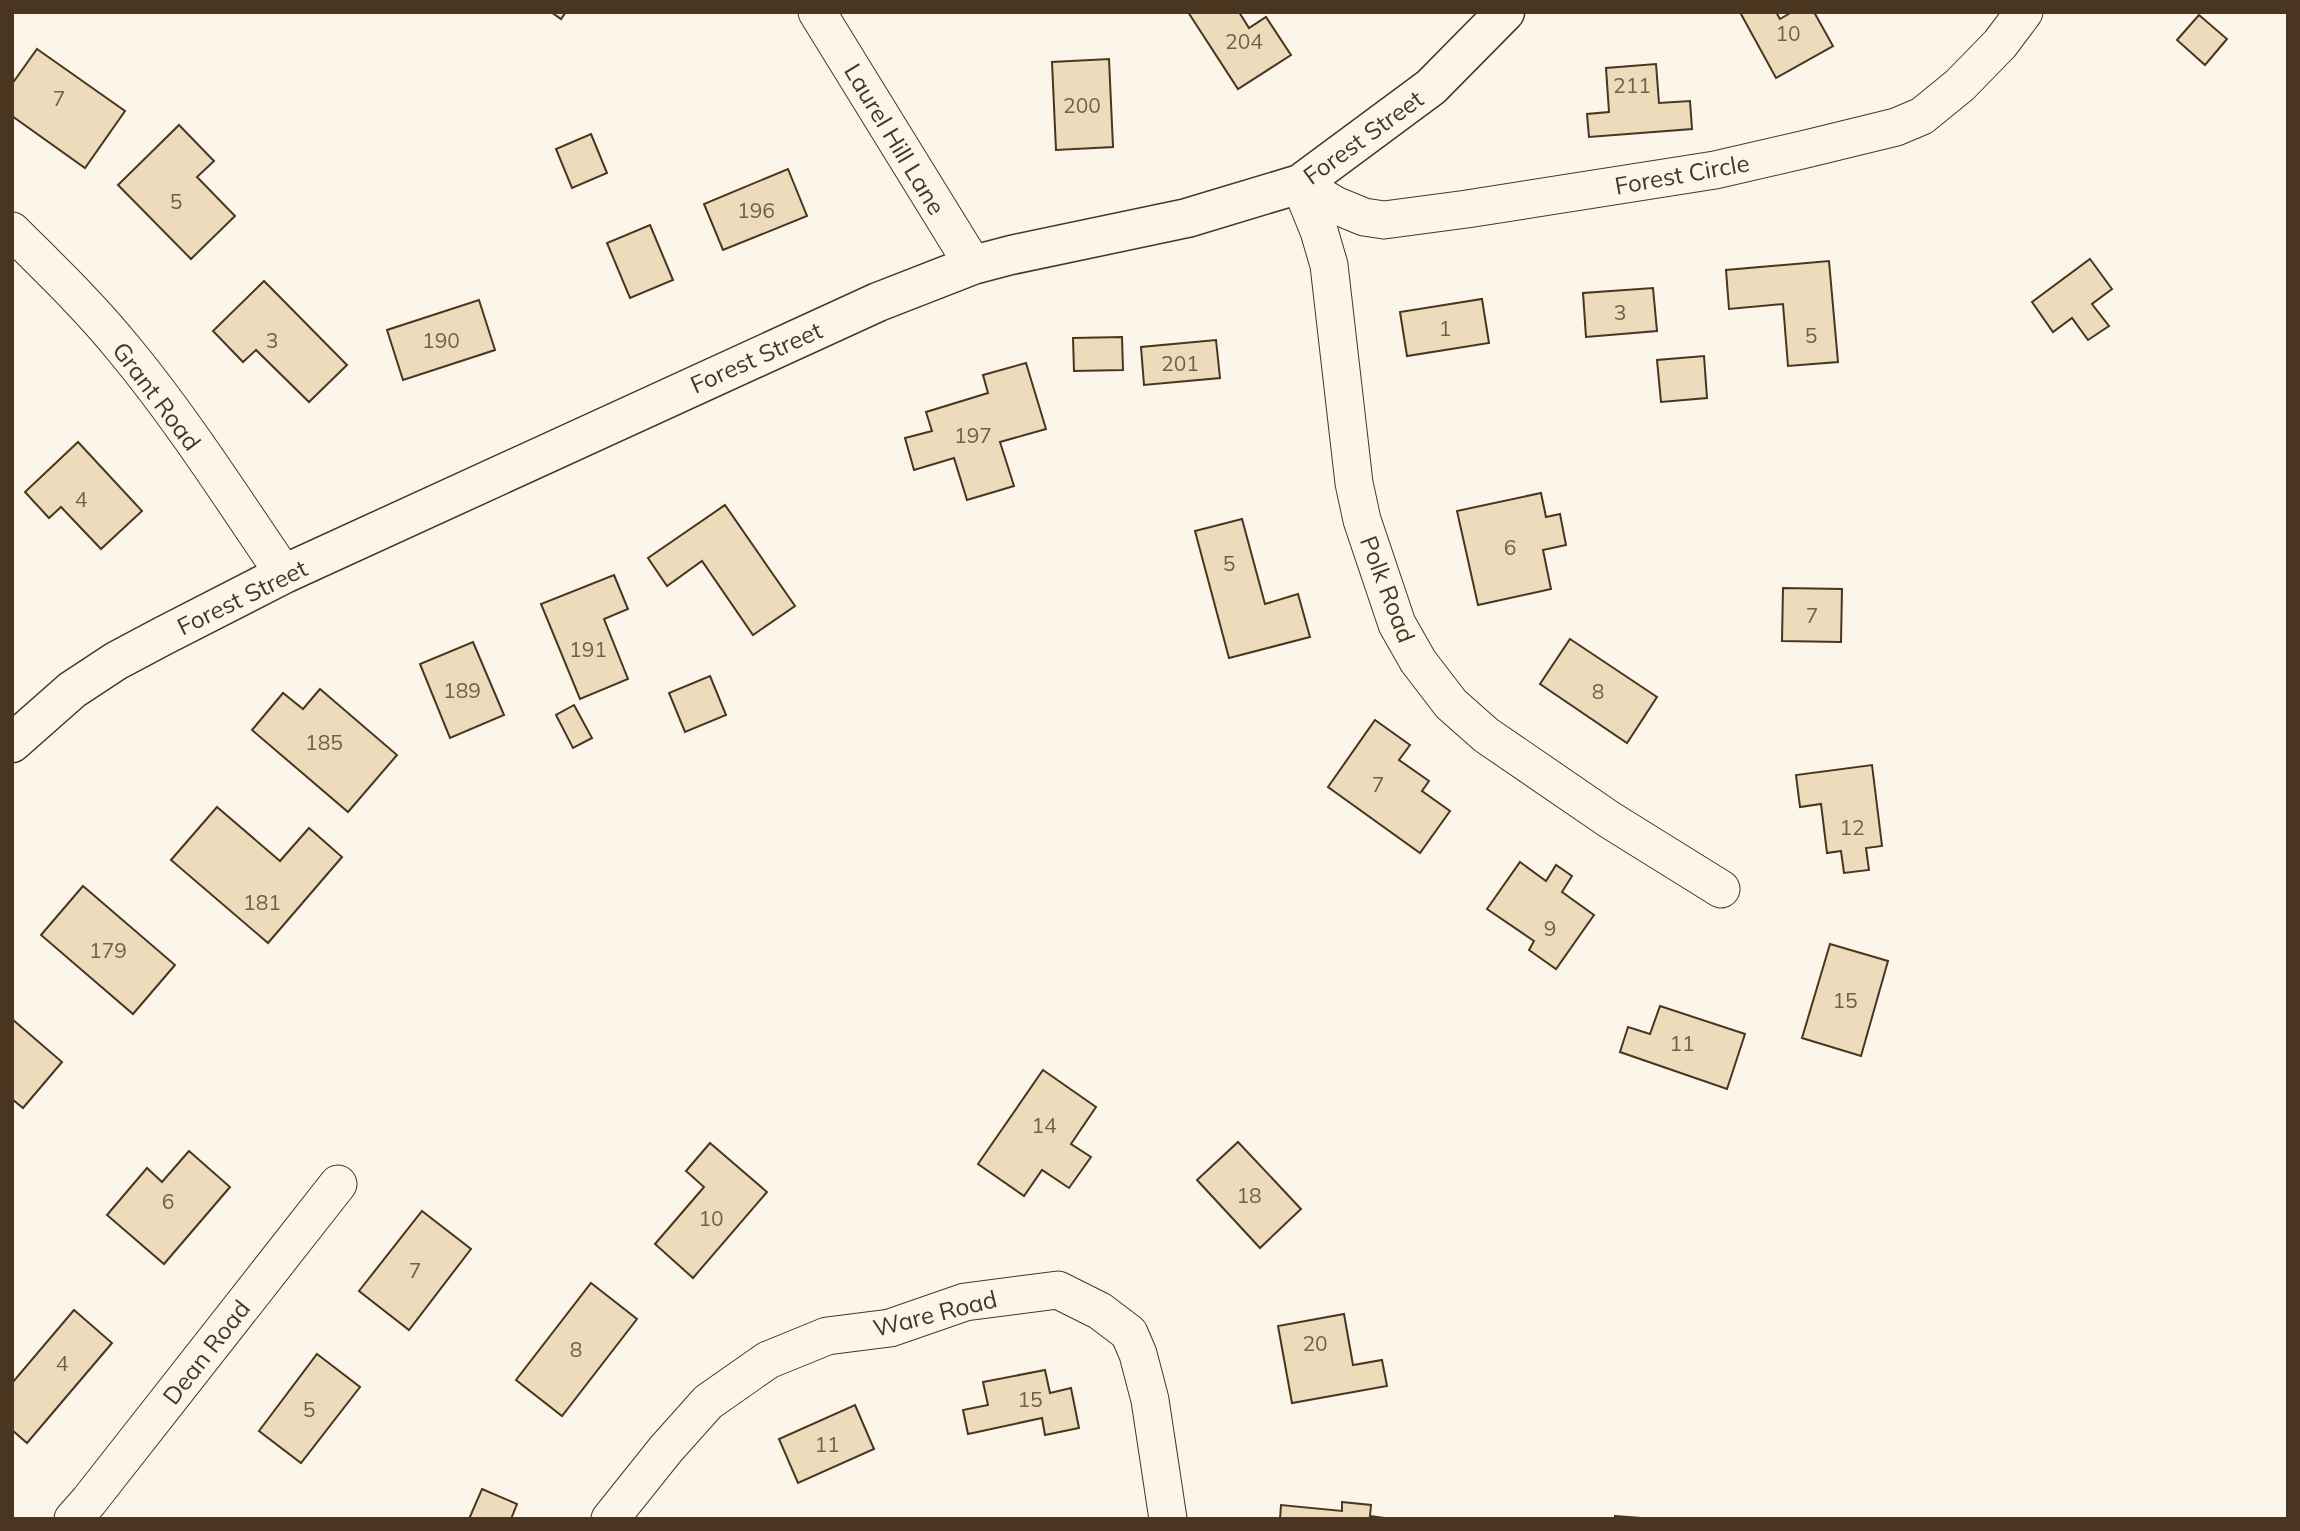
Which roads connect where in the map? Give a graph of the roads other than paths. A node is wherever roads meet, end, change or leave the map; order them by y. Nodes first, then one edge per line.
1 (817, 12) edge
2 (1505, 12) edge
3 (2024, 12) edge
4 (1300, 184) junction
5 (12, 231) edge
6 (973, 265) junction
7 (284, 574) junction
8 (12, 743) edge
9 (1721, 889) dead end
10 (338, 1184) dead end
11 (73, 1519) edge
12 (610, 1519) edge
13 (1168, 1519) edge

1 - 6 street, Laurel Hill Lane
2 - 4 main road, Forest Street
3 - 4 street, Forest Circle
4 - 6 main road, Forest Street
4 - 9 street, Polk Road
5 - 7 street, Grant Road
6 - 7 main road, Forest Street
7 - 8 main road, Forest Street
10 - 11 street, Dean Road
12 - 13 street, Ware Road

